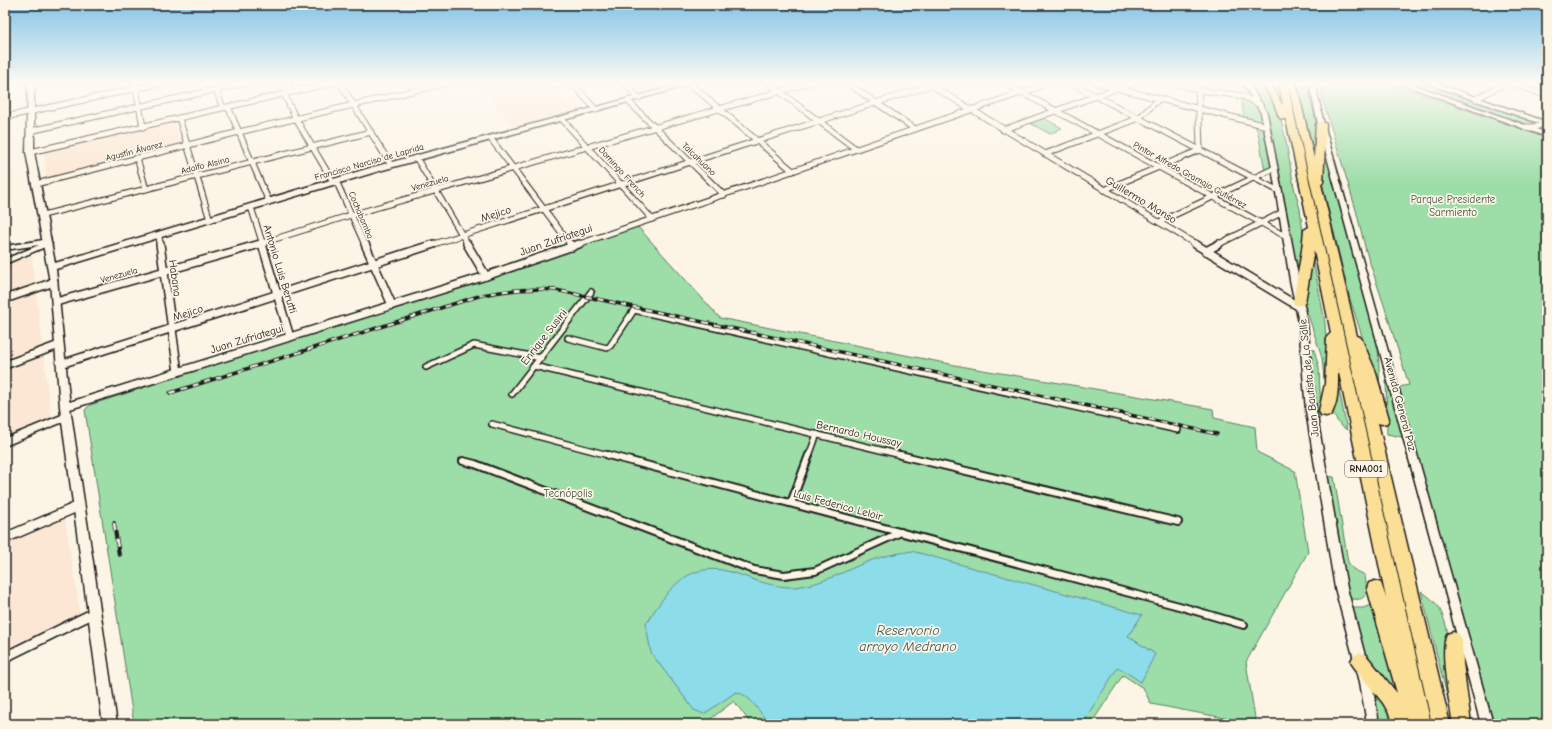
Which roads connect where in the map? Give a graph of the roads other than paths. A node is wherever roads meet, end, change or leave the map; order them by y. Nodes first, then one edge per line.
1 (30, 117) edge
2 (93, 117) edge
3 (141, 117) edge
4 (184, 117) edge
5 (232, 117) edge
6 (304, 117) edge
7 (362, 117) edge
8 (569, 117) edge
9 (644, 117) edge
10 (690, 117) edge
11 (729, 117) edge
12 (813, 117) edge
13 (834, 117) edge
14 (897, 117) edge
15 (950, 117) edge
16 (982, 117) edge
17 (1039, 117) edge
18 (1066, 117) edge
19 (1200, 117) edge
20 (1229, 117) edge
21 (1263, 117) edge
22 (1284, 117) edge
23 (1290, 117) edge
24 (1300, 117) edge
25 (1320, 117) edge
26 (1497, 117) edge
27 (1521, 117) edge
28 (179, 118) junction
29 (1139, 118) joint
30 (296, 119) junction
31 (562, 119) junction
32 (819, 122) junction
33 (1322, 124) junction
34 (1266, 126) junction
35 (143, 127) junction
36 (654, 127) junction
37 (1546, 127) edge
38 (915, 129) junction
39 (1003, 130) junction
40 (30, 131) junction
41 (239, 132) junction
42 (371, 132) junction
43 (1097, 134) junction
44 (491, 138) junction
45 (1295, 140) junction
46 (757, 141) junction
47 (187, 146) junction
48 (312, 147) junction
49 (586, 147) junction
50 (856, 149) junction
51 (1200, 150) junction
52 (30, 152) junction
53 (1045, 154) junction
54 (137, 158) junction
55 (417, 159) junction
56 (252, 162) junction
57 (691, 162) junction
58 (391, 166) junction
59 (513, 168) junction
60 (1158, 168) junction
61 (1275, 168) junction
62 (793, 171) junction
63 (197, 176) junction
64 (1254, 178) junction
65 (335, 182) junction
66 (36, 184) junction
67 (621, 184) junction
68 (146, 189) junction
69 (1316, 189) junction
70 (436, 190) junction
71 (1104, 190) junction
72 (1279, 191) junction
73 (724, 195) junction
74 (1213, 198) junction
75 (269, 202) junction
76 (251, 207) junction
77 (545, 209) junction
78 (1283, 212) junction
79 (1310, 214) junction
80 (43, 215) junction
81 (351, 215) junction
82 (210, 220) junction
83 (652, 220) junction
84 (1159, 222) junction
85 (1260, 223) junction
86 (159, 235) junction
87 (462, 236) junction
88 (1287, 237) junction
89 (47, 242) junction
90 (261, 244) junction
91 (572, 247) junction
92 (5, 248) edge
93 (1206, 250) junction
94 (5, 262) edge
95 (373, 264) junction
96 (52, 267) junction
97 (164, 271) junction
98 (486, 276) junction
99 (54, 282) junction
100 (591, 292) dead end
101 (277, 295) junction
102 (5, 299) edge
103 (56, 302) junction
104 (392, 305) junction
105 (1300, 305) junction
106 (1341, 323) junction
107 (172, 328) junction
108 (290, 337) junction
109 (568, 338) dead end
110 (59, 345) junction
111 (541, 358) junction
112 (61, 364) junction
113 (5, 365) edge
114 (534, 366) junction
115 (426, 367) dead end
116 (178, 372) junction
117 (512, 394) dead end
118 (1326, 410) dead end
119 (66, 412) junction
120 (1382, 419) dead end
121 (492, 424) dead end
122 (1178, 430) dead end
123 (817, 434) junction
124 (5, 442) edge
125 (463, 461) dead end
126 (791, 503) junction
127 (79, 506) junction
128 (1178, 522) dead end
129 (901, 532) junction
130 (5, 538) edge
131 (1375, 588) dead end
132 (94, 613) junction
133 (1244, 625) dead end
134 (1453, 640) dead end
135 (5, 657) edge
136 (1360, 661) junction
137 (1372, 722) edge
138 (110, 724) edge
139 (1405, 724) edge
140 (1416, 724) edge
141 (1422, 724) edge
142 (1441, 724) edge
143 (1462, 724) edge
144 (1487, 724) edge

1 - 40 main road
2 - 40 street
3 - 35 street
4 - 28 street
5 - 41 street
6 - 30 street, Agustín Álvarez
7 - 42 street
8 - 31 main road, Francisco Narciso de Laprida
9 - 36 street, Talcahuano
10 - 36 street, Venezuela
11 - 46 street
12 - 32 street
13 - 32 street, Mejico
14 - 38 street
15 - 38 street, Juan Zufriategui
16 - 39 street, Guillermo Manso
17 - 39 street
18 - 43 street, Pintor Alfredo Gramajo Gutiérrez
19 - 51 street
20 - 34 street
21 - 34 street, Juan Bautista de La Salle
22 - 45 highway
23 - 45 highway, RNA001
24 - 69 highway, RNA001
25 - 33 street, Avenida General Paz
26 - 37 main road
27 - 37 main road
28 - 35 street
28 - 47 street
29 - 43 street
29 - 51 street
30 - 41 street, Agustín Álvarez
30 - 48 street, Cochabamba
31 - 44 main road, Francisco Narciso de Laprida
31 - 49 street, Domingo French
32 - 46 street, Mejico
32 - 50 street
33 - 69 highway
33 - 144 street, Avenida General Paz
34 - 61 street, Juan Bautista de La Salle
35 - 52 street
36 - 49 street, Venezuela
36 - 57 street, Talcahuano
38 - 50 street, Juan Zufriategui
39 - 53 street, Guillermo Manso
40 - 52 main road
41 - 47 street, Agustín Álvarez
41 - 56 street
42 - 48 street, Adolfo Alsina
42 - 58 street
43 - 53 street
43 - 60 street, Pintor Alfredo Gramajo Gutiérrez
44 - 55 main road, Francisco Narciso de Laprida
44 - 59 street
45 - 79 highway, RNA001
46 - 57 street, Mejico
46 - 62 street
47 - 54 street, Agustín Álvarez
47 - 63 street
48 - 56 street, Adolfo Alsina
48 - 65 street, Cochabamba
49 - 59 street, Venezuela
49 - 67 street, Domingo French
50 - 62 street, Juan Zufriategui
51 - 60 street
51 - 64 street
52 - 66 main road
53 - 71 street, Guillermo Manso
54 - 66 street, Agustín Álvarez
54 - 68 street
55 - 58 main road, Francisco Narciso de Laprida
55 - 70 street
56 - 63 street, Adolfo Alsina
56 - 75 street
57 - 67 street, Mejico
57 - 73 street, Talcahuano
58 - 65 main road, Francisco Narciso de Laprida
59 - 70 street, Venezuela
59 - 77 street
60 - 71 street
60 - 74 street, Pintor Alfredo Gramajo Gutiérrez
61 - 64 street
61 - 72 street, Juan Bautista de La Salle
62 - 73 street, Juan Zufriategui
63 - 68 street, Adolfo Alsina
63 - 82 street
64 - 72 street
64 - 74 street
65 - 75 main road, Francisco Narciso de Laprida
65 - 81 street, Cochabamba
66 - 80 main road
67 - 77 street, Mejico
67 - 83 street, Domingo French
68 - 80 street, Adolfo Alsina
69 - 106 highway, RNA001
70 - 81 street, Venezuela
70 - 87 street
71 - 84 street, Guillermo Manso
72 - 78 street, Juan Bautista de La Salle
73 - 83 street, Juan Zufriategui
74 - 84 street
74 - 85 street, Pintor Alfredo Gramajo Gutiérrez
75 - 76 main road, Francisco Narciso de Laprida
76 - 82 main road, Francisco Narciso de Laprida
76 - 90 street, Antonio Luis Berutti
77 - 87 street, Mejico
77 - 91 street
78 - 85 street
78 - 88 street, Juan Bautista de La Salle
79 - 105 highway
79 - 106 highway, RNA001
80 - 89 main road
81 - 90 street, Venezuela
81 - 95 street, Cochabamba
82 - 86 main road, Francisco Narciso de Laprida
83 - 91 street, Juan Zufriategui
84 - 93 street, Guillermo Manso
85 - 88 street, Pintor Alfredo Gramajo Gutiérrez
85 - 93 street
86 - 96 main road, Francisco Narciso de Laprida
86 - 97 street, Habana
87 - 95 street, Mejico
87 - 98 street
88 - 105 street, Juan Bautista de La Salle
89 - 92 street
89 - 94 street
89 - 96 main road
90 - 97 street, Venezuela
90 - 101 street, Antonio Luis Berutti
91 - 98 street, Juan Zufriategui
93 - 105 street, Guillermo Manso
95 - 101 street, Mejico
95 - 104 street, Cochabamba
96 - 99 main road
97 - 103 street, Venezuela
97 - 107 street, Habana
98 - 104 street, Juan Zufriategui
99 - 102 street
99 - 103 main road
100 - 111 street, Enrique Susini
101 - 107 street, Mejico
101 - 108 street, Antonio Luis Berutti
103 - 110 main road
104 - 108 street, Juan Zufriategui
105 - 136 street, Juan Bautista de La Salle
106 - 118 highway
106 - 120 highway
106 - 141 highway, RNA001
106 - 142 highway, RNA001
107 - 112 street, Mejico
107 - 116 street, Habana
108 - 116 street, Juan Zufriategui
109 - 122 street
110 - 112 main road
110 - 113 street
111 - 114 street, Enrique Susini
111 - 115 street
112 - 119 main road
114 - 117 street, Enrique Susini
114 - 123 street, Bernardo Houssay
116 - 119 street, Juan Zufriategui
119 - 124 street, Juan Zufriategui
119 - 127 main road
121 - 126 street, Luis Federico Leloir
123 - 126 street
123 - 128 street, Bernardo Houssay
125 - 129 street
126 - 129 street, Luis Federico Leloir
127 - 130 street
127 - 132 main road
129 - 133 street, Luis Federico Leloir
131 - 140 highway
132 - 135 street
132 - 138 main road
134 - 143 highway
136 - 137 street, Juan Bautista de La Salle
136 - 139 highway

